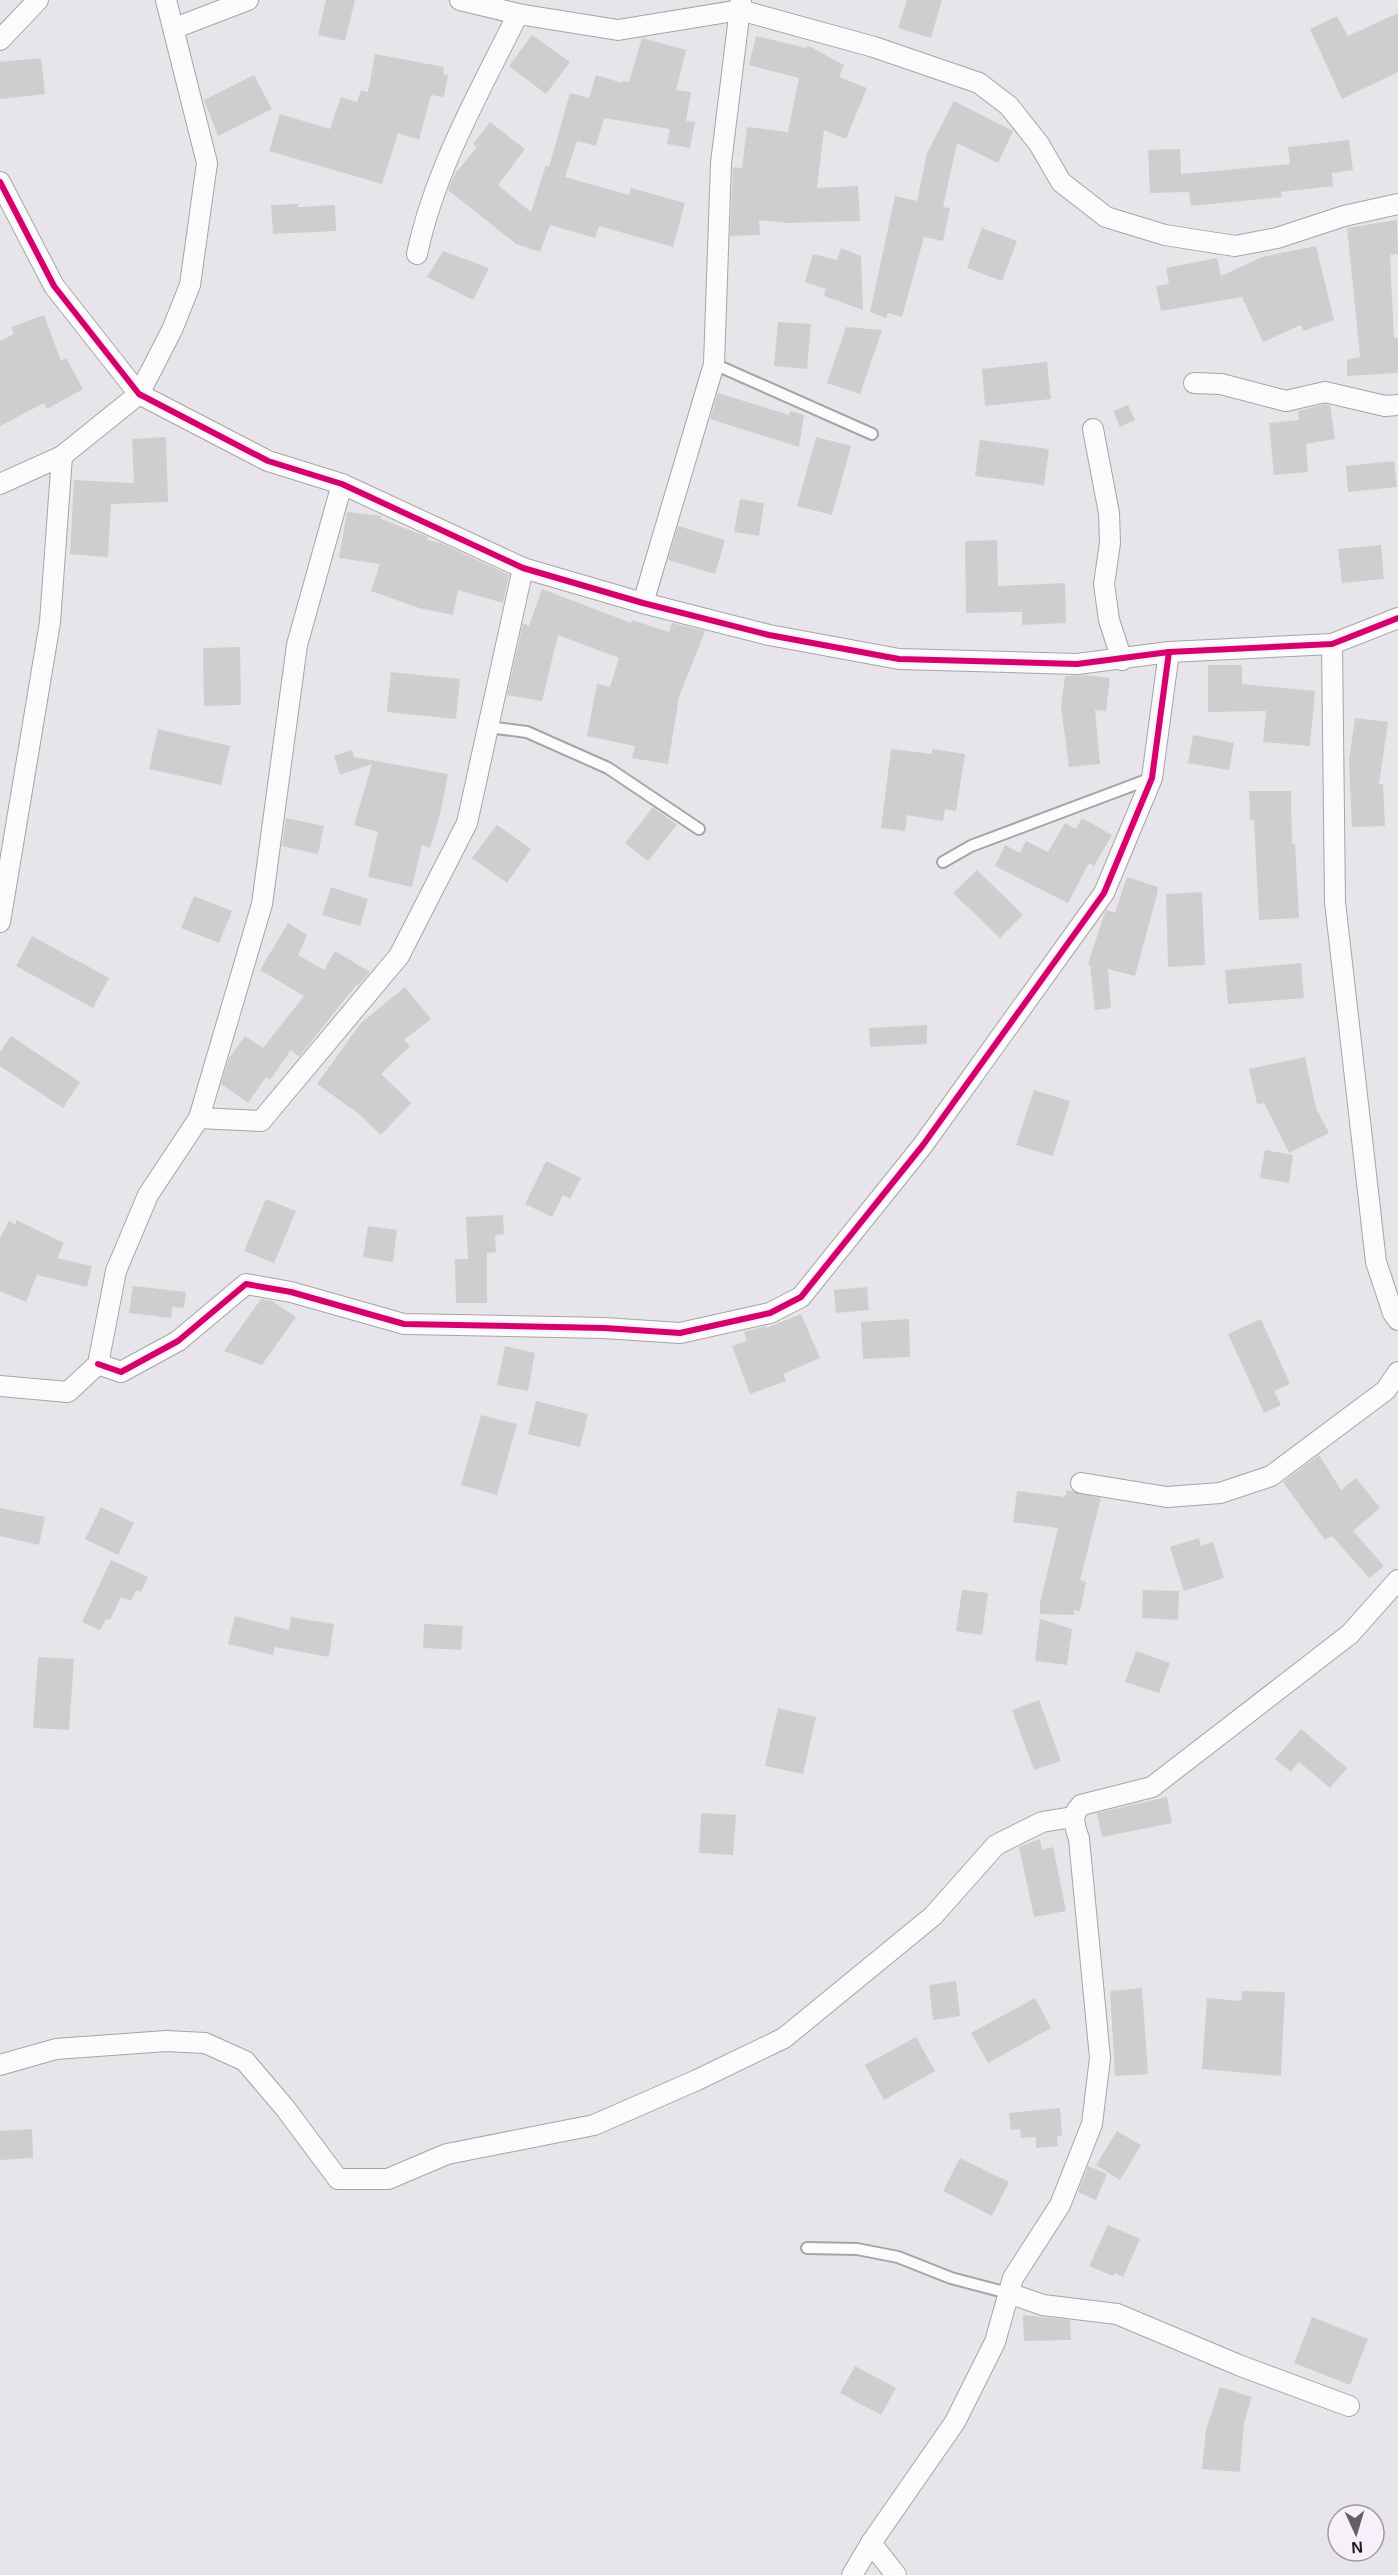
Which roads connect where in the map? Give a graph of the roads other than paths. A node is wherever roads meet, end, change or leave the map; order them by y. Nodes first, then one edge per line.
1 (38, 0) edge
2 (166, 0) edge
3 (248, 0) edge
4 (460, 0) edge
5 (741, 5) edge
6 (518, 14) junction
7 (175, 28) junction
8 (0, 40) edge
9 (0, 182) edge
10 (1398, 204) edge
11 (417, 254) dead end
12 (714, 364) junction
13 (1194, 383) dead end
14 (138, 394) junction
15 (1398, 405) edge
16 (1093, 429) dead end
17 (872, 434) dead end
18 (62, 456) junction
19 (0, 484) edge
20 (342, 484) junction
21 (523, 568) junction
22 (643, 603) junction
23 (1398, 618) edge
24 (1332, 644) junction
25 (1169, 652) junction
26 (1122, 660) junction
27 (488, 727) junction
28 (1152, 778) junction
29 (699, 829) dead end
30 (943, 862) dead end
31 (0, 922) edge
32 (199, 1118) junction
33 (1398, 1320) edge
34 (98, 1364) junction
35 (1398, 1372) edge
36 (0, 1386) edge
37 (1081, 1483) dead end
38 (1398, 1580) edge
39 (1073, 1817) junction
40 (0, 2065) edge
41 (807, 2248) dead end
42 (1008, 2293) junction
43 (1349, 2406) dead end
44 (871, 2543) junction
45 (852, 2575) edge
46 (896, 2575) edge

1 - 8 street
2 - 7 street
3 - 7 street
4 - 6 street
5 - 6 street
5 - 10 street
5 - 12 street
6 - 11 street
7 - 14 street
9 - 14 street
12 - 17 lane
12 - 22 street
13 - 15 street
14 - 18 street
14 - 20 street
16 - 26 street
18 - 19 street
18 - 31 street
20 - 21 street
20 - 32 street
21 - 22 street
21 - 27 street
22 - 26 street
23 - 24 street
24 - 25 street
24 - 33 street
25 - 26 street
25 - 28 street
27 - 29 lane
27 - 32 street
28 - 30 lane
28 - 34 street
32 - 34 street
34 - 36 street
35 - 37 street
38 - 39 street
39 - 40 street
39 - 42 street
41 - 42 lane
42 - 43 street
42 - 44 street
44 - 45 street
44 - 46 street

